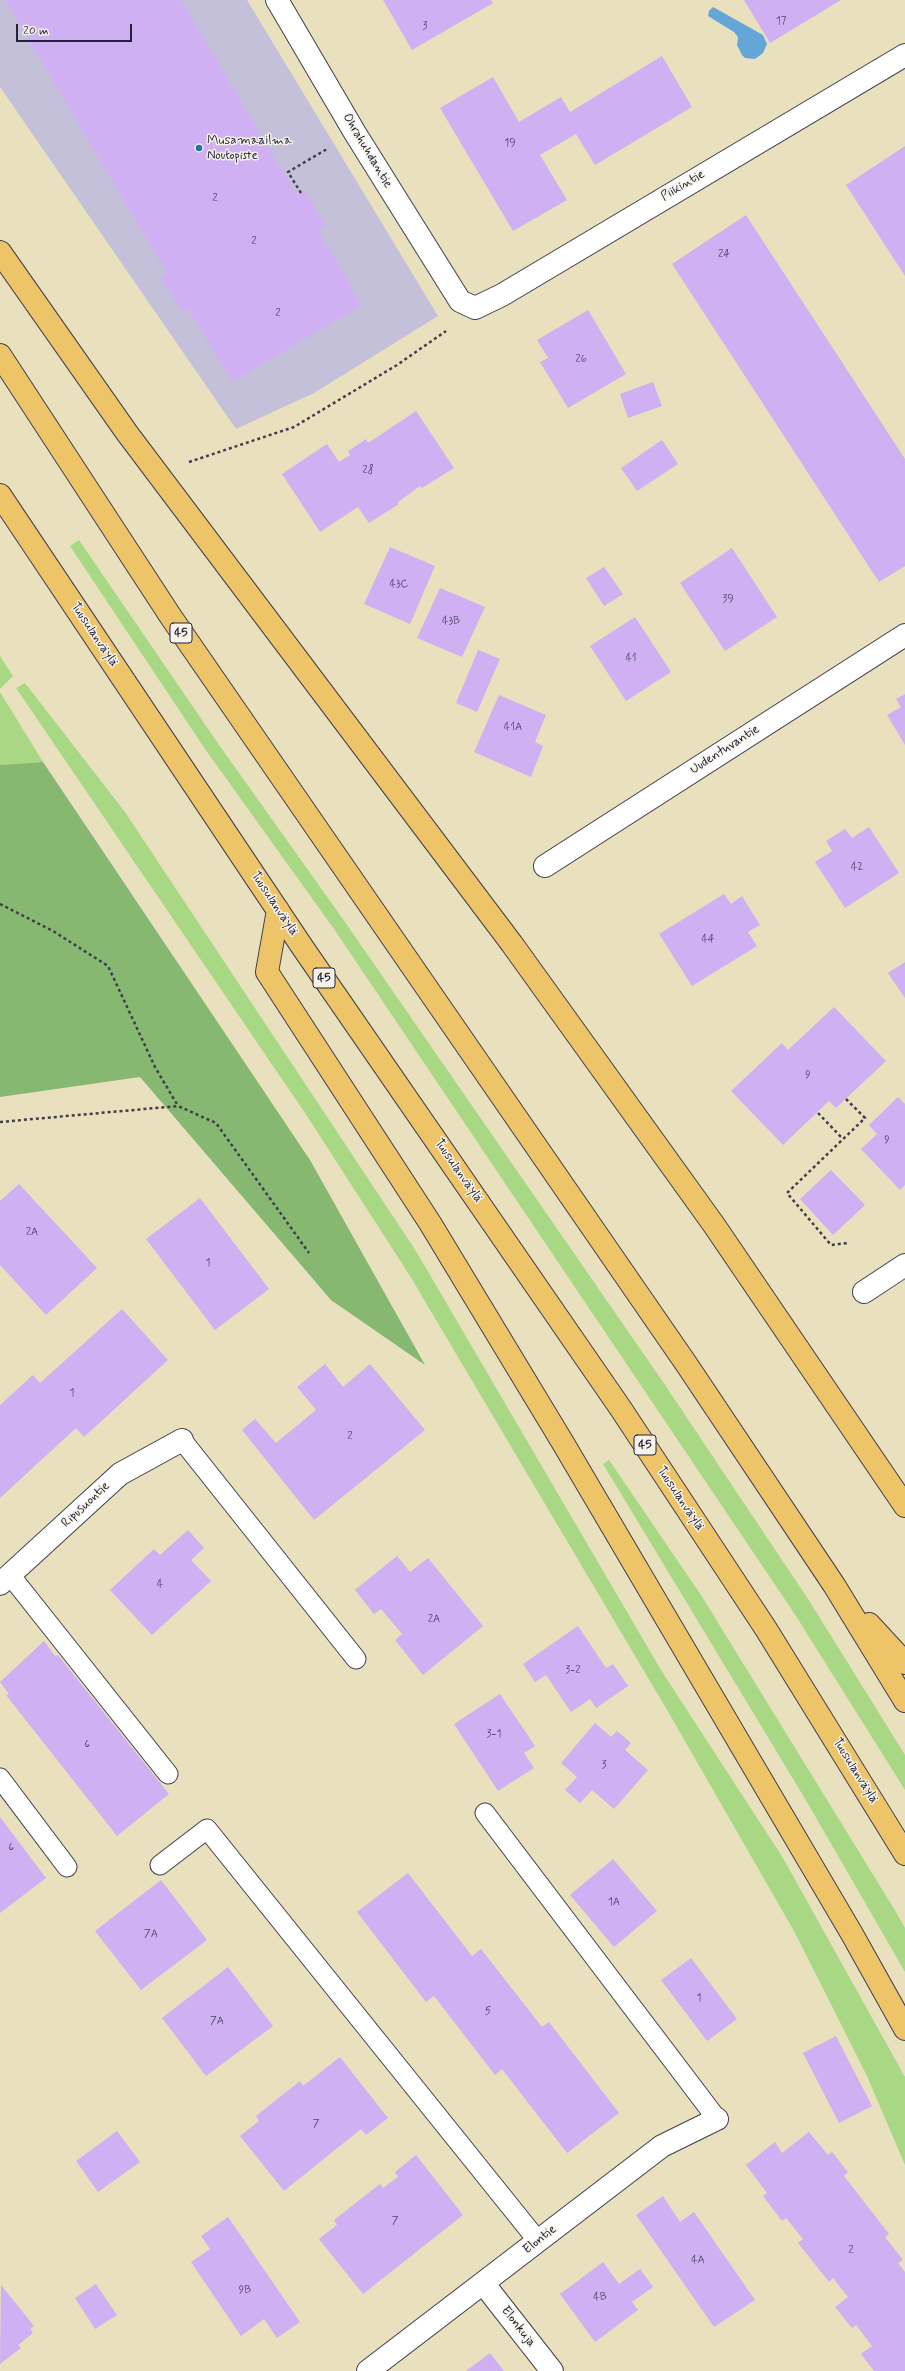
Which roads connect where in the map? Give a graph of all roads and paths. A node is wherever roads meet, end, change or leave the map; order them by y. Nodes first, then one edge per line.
1 (277, 0) edge
2 (905, 54) edge
3 (288, 172) dead end
4 (301, 193) dead end
5 (0, 252) edge
6 (460, 301) junction
7 (0, 355) edge
8 (187, 463) dead end
9 (0, 495) edge
10 (905, 635) edge
11 (545, 866) dead end
12 (0, 904) edge
13 (278, 910) junction
14 (846, 1099) dead end
15 (178, 1106) junction
16 (818, 1113) dead end
17 (0, 1122) edge
18 (843, 1139) junction
19 (848, 1243) dead end
20 (309, 1253) dead end
21 (905, 1265) edge
22 (864, 1292) dead end
23 (815, 1372) junction
24 (182, 1440) joint
25 (905, 1489) edge
26 (905, 1506) edge
27 (5, 1579) edge
28 (834, 1586) junction
29 (356, 1659) dead end
30 (905, 1663) edge
31 (905, 1701) edge
32 (168, 1774) dead end
33 (0, 1778) edge
34 (485, 1813) dead end
35 (905, 1854) edge
36 (160, 1865) dead end
37 (67, 1867) dead end
38 (905, 2029) edge
39 (717, 2119) joint
40 (538, 2241) junction
41 (483, 2284) junction
42 (368, 2371) edge
43 (552, 2371) edge

1 - 6 street, Ohrahuhdantie
2 - 6 street, Piikintie
3 - 4 path
5 - 23 highway
6 - 8 path
7 - 28 highway, 45
9 - 13 highway, Tuusulanväylä / 45
10 - 11 street, Uudentuvantie
12 - 15 path
13 - 35 highway, Tuusulanväylä / 45
13 - 38 highway
14 - 18 path
15 - 17 path
15 - 20 path
16 - 18 path
18 - 19 path
21 - 22 street
23 - 25 highway
23 - 26 highway
24 - 27 street, Ripusuontie
24 - 29 lane
27 - 32 lane
28 - 30 highway
28 - 31 highway, 45
33 - 37 lane
34 - 39 lane
36 - 40 lane
39 - 40 street, Elontie
40 - 41 street, Elontie
41 - 42 street, Elontie
41 - 43 street, Elonkuja

